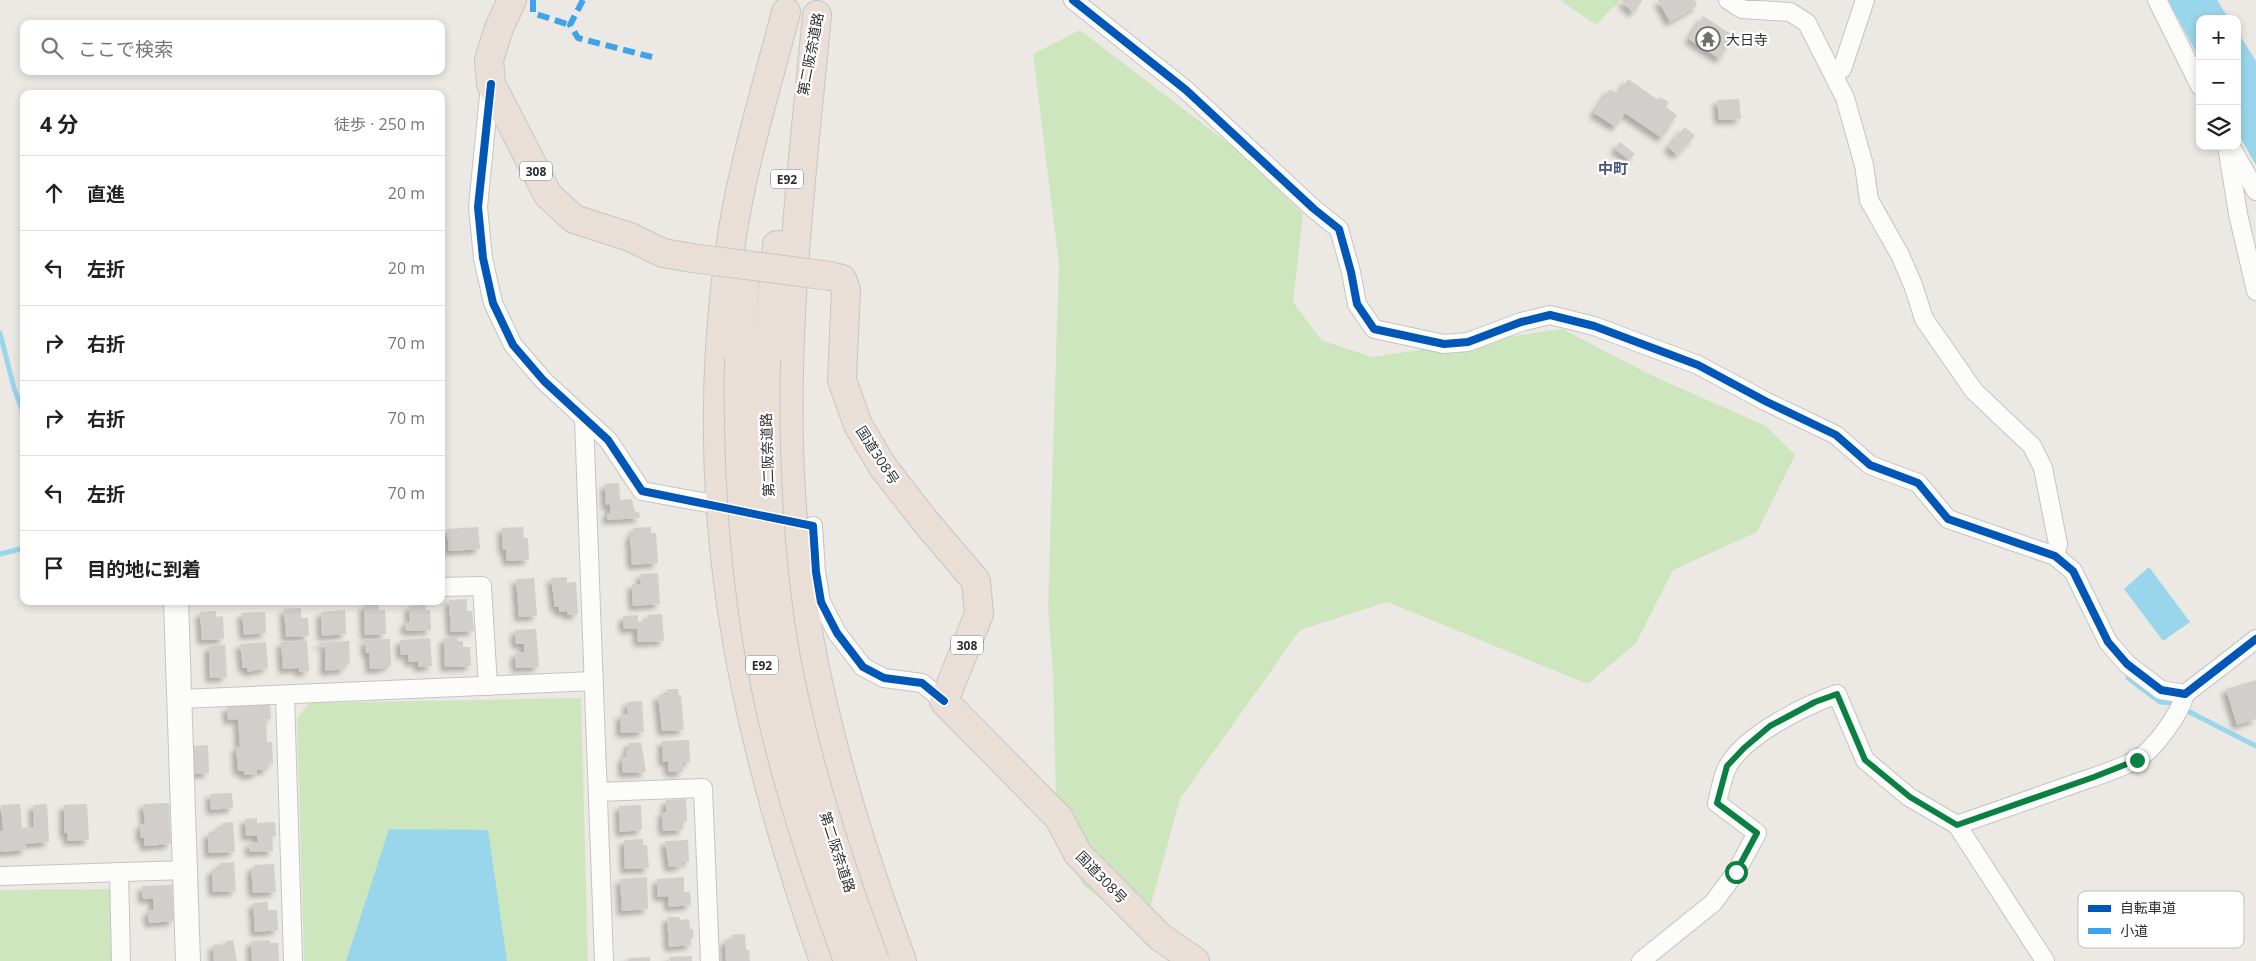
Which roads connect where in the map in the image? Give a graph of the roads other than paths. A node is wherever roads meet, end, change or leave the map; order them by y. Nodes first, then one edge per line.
1 (512, 0) edge
2 (1073, 0) edge
3 (1728, 0) edge
4 (1865, 0) edge
5 (2157, 0) edge
6 (788, 6) edge
7 (819, 8) edge
8 (1842, 69) dead end
9 (2196, 78) edge
10 (491, 84) junction
11 (2230, 150) edge
12 (2231, 150) edge
13 (2256, 191) edge
14 (2256, 291) edge
15 (584, 419) junction
16 (708, 503) dead end
17 (813, 526) dead end
18 (2055, 556) junction
19 (445, 587) edge
20 (176, 605) edge
21 (2256, 638) edge
22 (594, 681) junction
23 (488, 686) junction
24 (2185, 694) junction
25 (285, 695) junction
26 (180, 699) junction
27 (944, 701) junction
28 (598, 792) junction
29 (1957, 825) junction
30 (185, 870) junction
31 (118, 872) junction
32 (0, 876) edge
33 (121, 961) edge
34 (188, 961) edge
35 (293, 961) edge
36 (604, 961) edge
37 (710, 961) edge
38 (824, 961) edge
39 (848, 961) edge
40 (875, 961) edge
41 (902, 961) edge
42 (1195, 961) edge
43 (1641, 961) edge
44 (2045, 961) edge

1 - 10 highway, 国道308号 / 308
2 - 18 street
3 - 18 street
4 - 8 street
5 - 9 street
6 - 38 highway
6 - 39 highway, 第二阪奈道路 / E92, bridge
7 - 40 highway, 第二阪奈道路 / E92, bridge
7 - 41 highway
10 - 15 street
10 - 27 highway, 国道308号 / 308, bridge
11 - 14 street
12 - 13 street
15 - 16 street
15 - 22 street
17 - 27 street
18 - 24 street
19 - 23 street
20 - 26 street
21 - 24 street
22 - 23 street
22 - 28 street
23 - 25 street
24 - 29 street
25 - 26 street
25 - 35 street
26 - 30 street
27 - 42 highway, 国道308号
28 - 36 street
28 - 37 street
29 - 43 street
29 - 44 street
30 - 31 street
30 - 34 street
31 - 32 street
31 - 33 street

